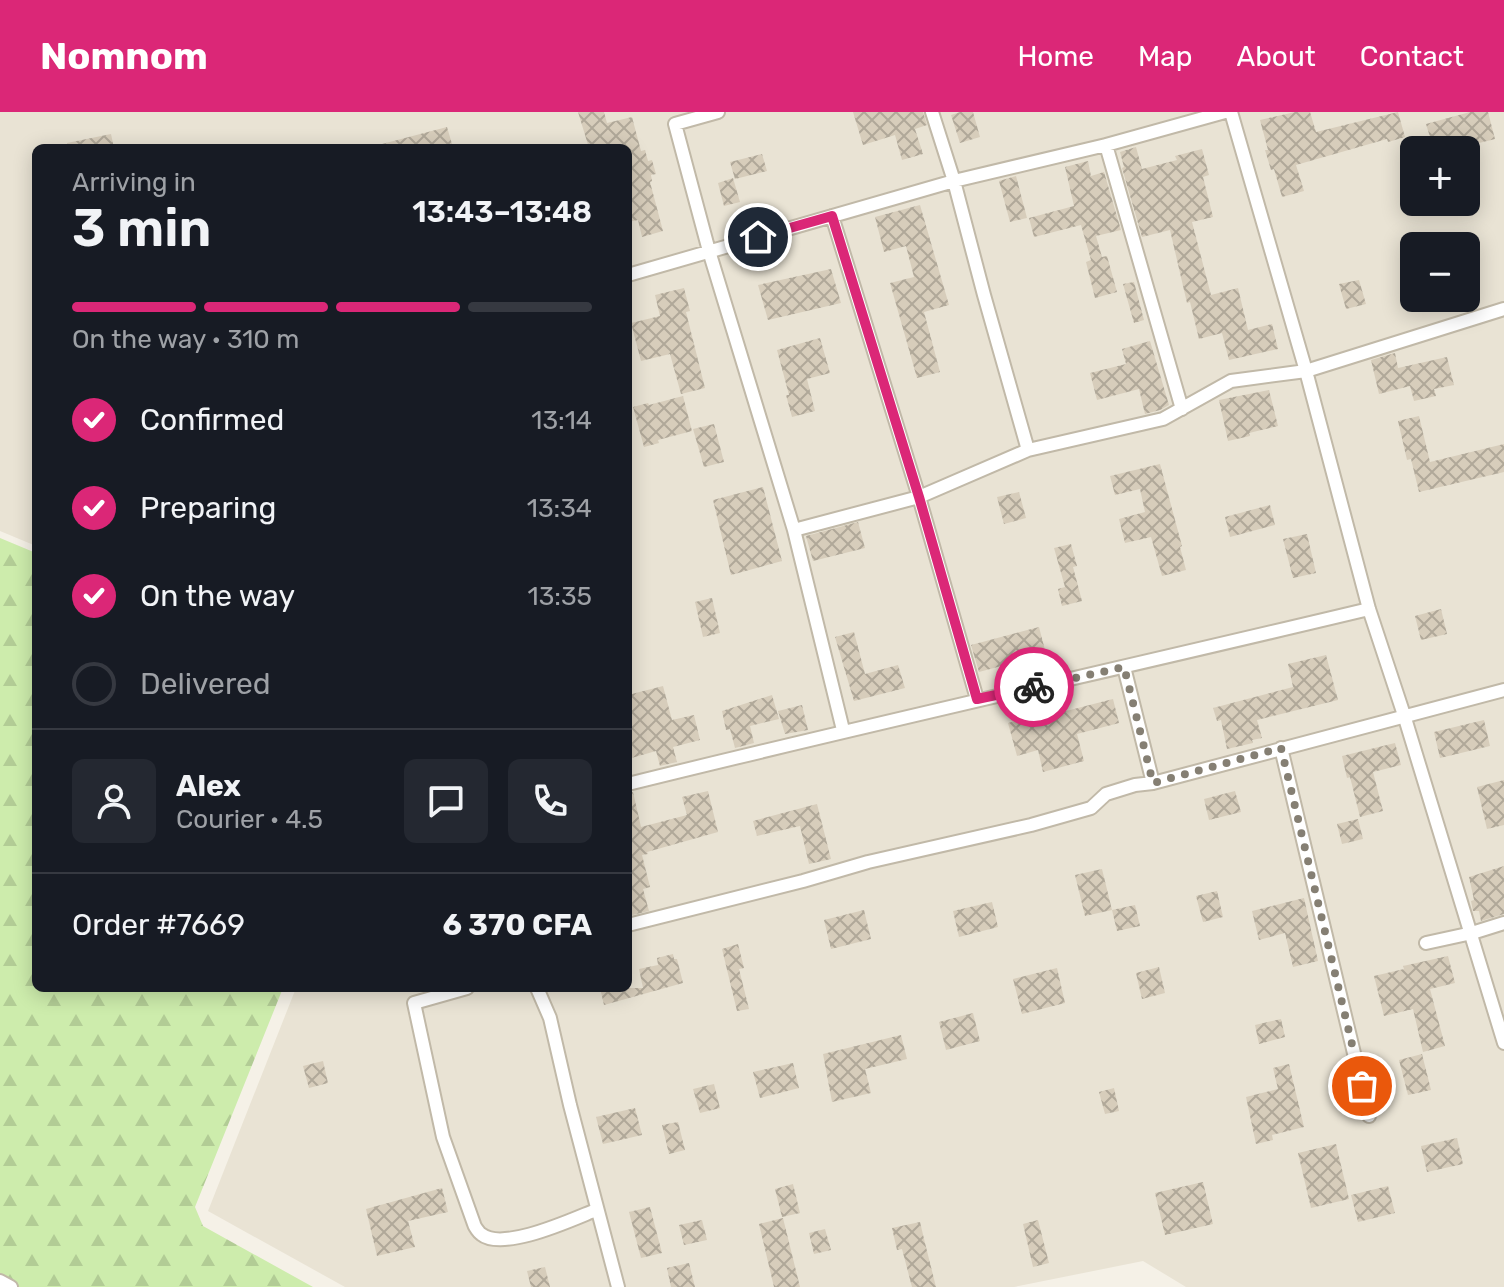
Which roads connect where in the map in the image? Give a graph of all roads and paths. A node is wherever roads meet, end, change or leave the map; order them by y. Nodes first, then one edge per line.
1 (718, 112) edge
2 (932, 112) edge
3 (1225, 112) edge
4 (1231, 112) edge
5 (1106, 145) junction
6 (954, 181) junction
7 (832, 216) junction
8 (709, 251) junction
9 (632, 274) edge
10 (1504, 309) edge
11 (1306, 371) junction
12 (1182, 409) junction
13 (1028, 450) junction
14 (919, 497) junction
15 (794, 530) junction
16 (1369, 609) junction
17 (1124, 667) junction
18 (1504, 690) edge
19 (977, 699) junction
20 (1404, 715) junction
21 (843, 730) junction
22 (1281, 748) junction
23 (632, 783) edge
24 (1153, 783) junction
25 (1504, 923) edge
26 (632, 924) edge
27 (1472, 933) junction
28 (1426, 943) dead end
29 (453, 992) edge
30 (539, 992) edge
31 (1504, 1043) edge
32 (1369, 1116) dead end
33 (596, 1210) junction
34 (0, 1281) edge
35 (11, 1287) edge
36 (618, 1287) edge

1 - 8 street
2 - 6 street
3 - 5 street
4 - 11 street
5 - 6 street
5 - 12 street
6 - 7 street
6 - 13 street
7 - 8 street
7 - 14 street
8 - 9 street
8 - 15 street
10 - 11 street
11 - 12 street
11 - 16 street
12 - 13 street
13 - 14 street
14 - 15 street
14 - 19 street
15 - 21 street
16 - 17 street
16 - 20 street
17 - 19 street
17 - 24 street
18 - 20 street
19 - 21 street
20 - 22 street
20 - 27 street
21 - 23 street
22 - 24 street
22 - 32 street
24 - 26 street
25 - 27 street
27 - 28 street
27 - 31 street
29 - 33 street
30 - 33 street
33 - 36 street
34 - 35 street

